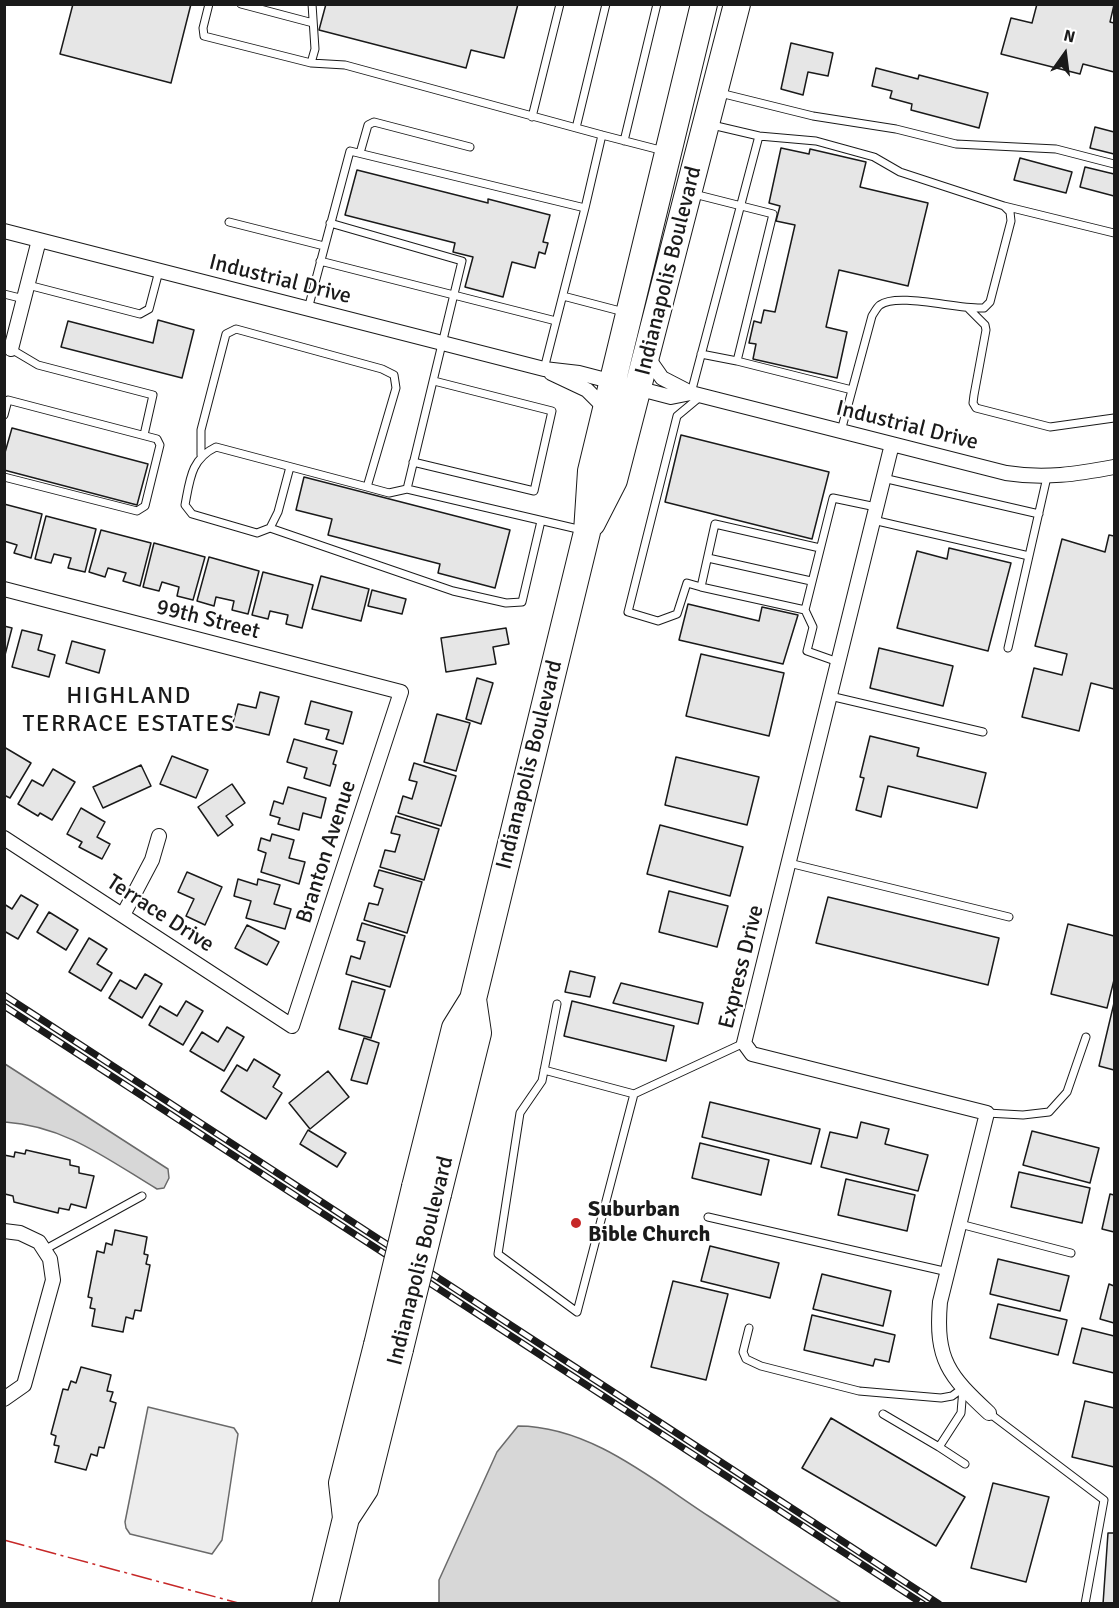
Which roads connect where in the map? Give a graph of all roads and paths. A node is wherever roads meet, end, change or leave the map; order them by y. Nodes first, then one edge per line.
1 (209, 4) edge
2 (241, 4) edge
3 (312, 4) edge
4 (560, 4) edge
5 (606, 4) edge
6 (657, 4) edge
7 (704, 4) edge
8 (737, 4) edge
9 (313, 23) junction
10 (311, 63) junction
11 (715, 92) junction
12 (532, 117) junction
13 (706, 124) junction
14 (576, 128) junction
15 (602, 135) junction
16 (759, 136) junction
17 (624, 141) junction
18 (470, 147) dead end
19 (668, 152) junction
20 (360, 153) junction
21 (1114, 164) edge
22 (689, 192) junction
23 (741, 205) junction
24 (1005, 206) junction
25 (585, 208) junction
26 (229, 222) dead end
27 (330, 223) junction
28 (4, 231) edge
29 (1114, 233) edge
30 (39, 240) junction
31 (324, 246) junction
32 (320, 261) junction
33 (159, 271) junction
34 (28, 285) junction
35 (4, 294) edge
36 (453, 295) junction
37 (563, 296) junction
38 (24, 299) junction
39 (308, 309) junction
40 (969, 309) junction
41 (629, 313) junction
42 (556, 321) junction
43 (441, 342) junction
44 (11, 349) joint
45 (701, 354) junction
46 (647, 356) junction
47 (737, 362) junction
48 (544, 369) junction
49 (434, 381) junction
50 (613, 381) junction
51 (639, 390) junction
52 (852, 390) junction
53 (696, 394) junction
54 (6, 399) edge
55 (606, 408) junction
56 (4, 415) edge
57 (1114, 417) edge
58 (842, 431) junction
59 (144, 435) junction
60 (892, 444) junction
61 (201, 454) junction
62 (413, 462) junction
63 (290, 467) junction
64 (1114, 467) edge
65 (4, 477) edge
66 (1047, 477) junction
67 (883, 478) junction
68 (367, 488) junction
69 (407, 489) junction
70 (875, 514) junction
71 (1039, 514) junction
72 (541, 521) junction
73 (270, 528) junction
74 (587, 532) junction
75 (820, 548) junction
76 (1029, 556) junction
77 (708, 558) junction
78 (811, 581) junction
79 (701, 587) junction
80 (4, 589) edge
81 (805, 610) junction
82 (1008, 648) dead end
83 (838, 662) junction
84 (401, 692) joint
85 (830, 696) junction
86 (983, 732) dead end
87 (159, 836) dead end
88 (4, 838) edge
89 (789, 863) junction
90 (123, 915) junction
91 (1009, 917) dead end
92 (557, 1004) dead end
93 (292, 1026) joint
94 (1086, 1037) dead end
95 (744, 1043) junction
96 (544, 1070) junction
97 (634, 1094) junction
98 (987, 1113) junction
99 (142, 1196) dead end
100 (708, 1218) dead end
101 (960, 1224) junction
102 (4, 1231) edge
103 (44, 1250) junction
104 (1071, 1253) dead end
105 (948, 1272) junction
106 (749, 1328) dead end
107 (963, 1388) junction
108 (4, 1399) edge
109 (989, 1413) joint
110 (883, 1414) dead end
111 (939, 1447) junction
112 (965, 1464) dead end
113 (325, 1604) edge
114 (1084, 1604) edge

1 - 10 lane
2 - 9 lane
3 - 9 lane
4 - 12 lane
5 - 14 lane
6 - 17 lane
7 - 19 highway, Indianapolis Boulevard
8 - 11 highway, Indianapolis Boulevard
9 - 10 lane
10 - 12 lane
11 - 13 highway, Indianapolis Boulevard
11 - 21 lane
12 - 14 lane
13 - 16 lane
13 - 22 highway, Indianapolis Boulevard
14 - 15 lane
15 - 17 lane
15 - 25 lane
16 - 23 lane
16 - 24 lane
17 - 19 lane
18 - 20 lane
19 - 41 highway, Indianapolis Boulevard
20 - 25 lane
20 - 27 lane
22 - 23 lane
22 - 46 highway, Indianapolis Boulevard
23 - 45 lane
23 - 47 lane
24 - 29 lane
24 - 40 lane
25 - 37 lane
26 - 31 lane
27 - 31 lane
27 - 36 lane
28 - 30 street, Industrial Drive
30 - 33 street, Industrial Drive
30 - 34 street
31 - 32 lane
32 - 36 lane
32 - 39 lane
33 - 34 lane
33 - 39 street, Industrial Drive
34 - 38 street
35 - 38 lane
36 - 42 lane
36 - 43 lane
37 - 41 lane
37 - 42 lane
38 - 44 street
39 - 43 street, Industrial Drive
40 - 52 lane
40 - 57 lane
41 - 50 highway, Indianapolis Boulevard
42 - 48 lane
43 - 48 street, Industrial Drive
43 - 49 lane
44 - 59 lane
45 - 47 lane
45 - 53 lane
46 - 51 highway, Indianapolis Boulevard
46 - 53 street, Industrial Drive
47 - 52 lane
48 - 50 street, Industrial Drive
48 - 55 street, Industrial Drive
49 - 62 lane
49 - 62 lane
50 - 51 street, Industrial Drive
50 - 55 highway, Indianapolis Boulevard
51 - 53 street, Industrial Drive
51 - 74 highway, Indianapolis Boulevard
52 - 58 lane
53 - 58 street, Industrial Drive
53 - 79 lane
54 - 56 lane
54 - 59 lane
55 - 74 highway, Indianapolis Boulevard
58 - 60 street, Industrial Drive
59 - 65 lane
60 - 66 street, Industrial Drive
60 - 67 street, Express Drive
61 - 63 lane
61 - 68 lane
61 - 73 lane
62 - 69 lane
63 - 68 lane
63 - 73 lane
64 - 66 street, Industrial Drive
66 - 71 lane
67 - 70 street, Express Drive
67 - 71 lane
68 - 69 lane
69 - 72 lane
70 - 75 lane
70 - 76 lane
70 - 83 street, Express Drive
71 - 76 lane
72 - 73 lane
72 - 74 lane
74 - 113 highway, Indianapolis Boulevard, bridge
75 - 77 lane
75 - 78 lane
76 - 82 lane
77 - 78 lane
77 - 79 lane
78 - 81 lane
79 - 81 lane
80 - 84 street, 99th Street
81 - 83 lane
83 - 85 street, Express Drive
84 - 93 street, Branton Avenue
85 - 86 lane
85 - 89 street, Express Drive
87 - 90 street
88 - 90 street, Terrace Drive
89 - 91 lane
89 - 95 street, Express Drive
90 - 93 street, Terrace Drive
92 - 96 lane
94 - 98 lane
95 - 97 lane
95 - 98 street, Express Drive
96 - 97 lane
96 - 97 lane
98 - 101 street
99 - 103 lane
100 - 105 lane
101 - 104 lane
101 - 105 street
102 - 103 street
103 - 108 street
105 - 107 street
106 - 107 lane
107 - 109 street
107 - 111 lane
109 - 114 lane
110 - 111 lane
111 - 112 lane

